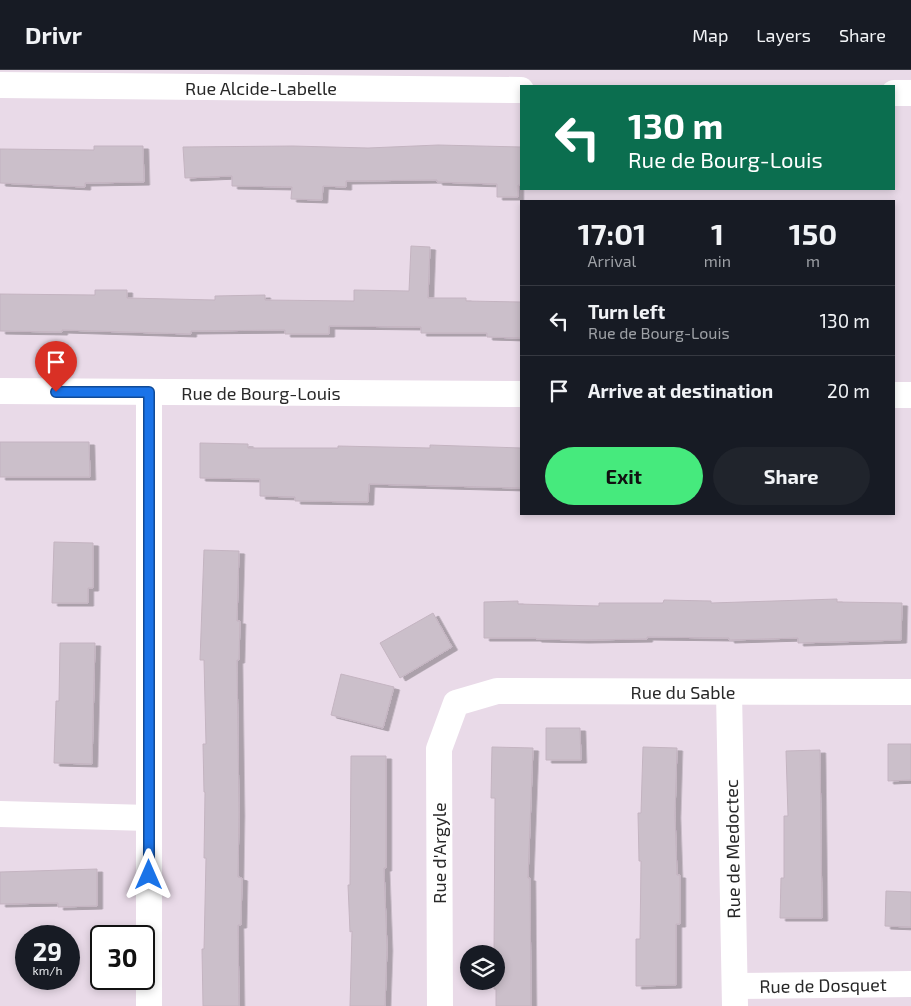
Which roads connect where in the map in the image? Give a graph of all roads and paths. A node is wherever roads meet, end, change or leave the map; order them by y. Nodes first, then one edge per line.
1 (0, 85) edge
2 (520, 90) edge
3 (895, 93) edge
4 (911, 93) edge
5 (0, 391) edge
6 (149, 392) junction
7 (520, 394) edge
8 (895, 395) edge
9 (911, 395) edge
10 (729, 692) junction
11 (911, 692) edge
12 (456, 703) joint
13 (0, 814) edge
14 (149, 818) junction
15 (911, 984) edge
16 (735, 996) edge
17 (149, 1006) edge
18 (440, 1006) edge

1 - 2 street, Rue Alcide-Labelle
3 - 4 street
5 - 6 street, Rue de Bourg-Louis
6 - 7 street, Rue de Bourg-Louis
6 - 14 street
8 - 9 street
10 - 11 street, Rue du Sable
10 - 12 street, Rue du Sable
10 - 16 street, Rue de Medoctec
12 - 18 street, Rue d'Argyle
13 - 14 street
14 - 17 street
15 - 16 street, Rue de Dosquet

